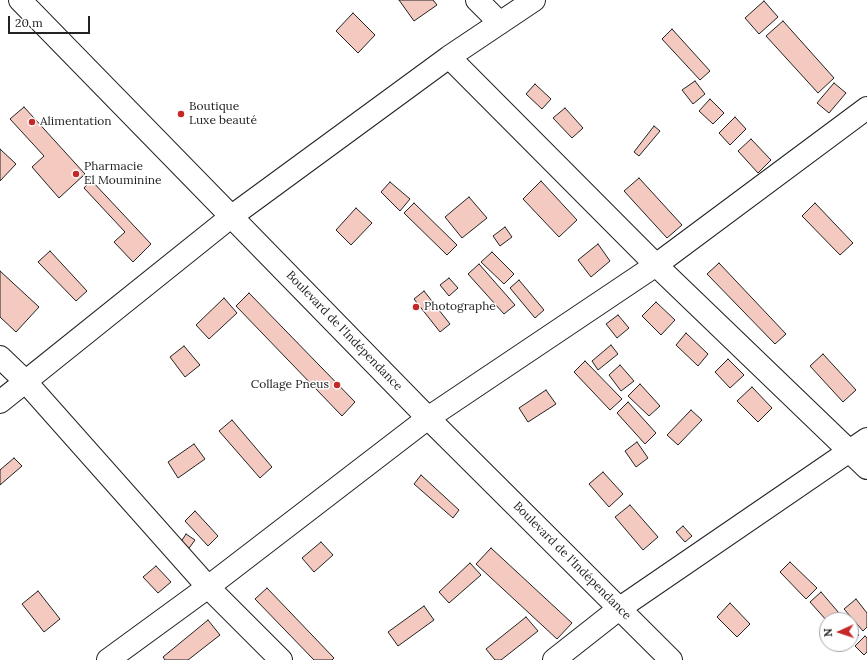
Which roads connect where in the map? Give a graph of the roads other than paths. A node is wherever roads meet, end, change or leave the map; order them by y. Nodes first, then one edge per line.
1 (20, 0) edge
2 (477, 0) edge
3 (534, 0) edge
4 (500, 23) junction
5 (449, 57) junction
6 (867, 108) edge
7 (232, 216) junction
8 (656, 265) junction
9 (0, 357) edge
10 (25, 381) junction
11 (0, 402) edge
12 (428, 418) junction
13 (867, 438) edge
14 (849, 451) junction
15 (867, 468) edge
16 (208, 587) junction
17 (620, 608) junction
18 (108, 660) edge
19 (281, 660) edge
20 (554, 660) edge
21 (671, 660) edge

1 - 7 main road, Boulevard de l'Indépendance
2 - 4 main road
3 - 4 main road
4 - 5 main road
5 - 7 main road
5 - 8 main road
6 - 8 main road
7 - 10 main road
7 - 12 main road, Boulevard de l'Indépendance
8 - 12 main road
8 - 14 main road
9 - 10 main road
10 - 11 main road
10 - 16 main road
12 - 16 main road
12 - 17 main road, Boulevard de l'Indépendance
13 - 14 main road
14 - 15 main road
14 - 17 main road
16 - 18 main road
16 - 19 main road
17 - 20 main road
17 - 21 main road, Boulevard de l'Indépendance

